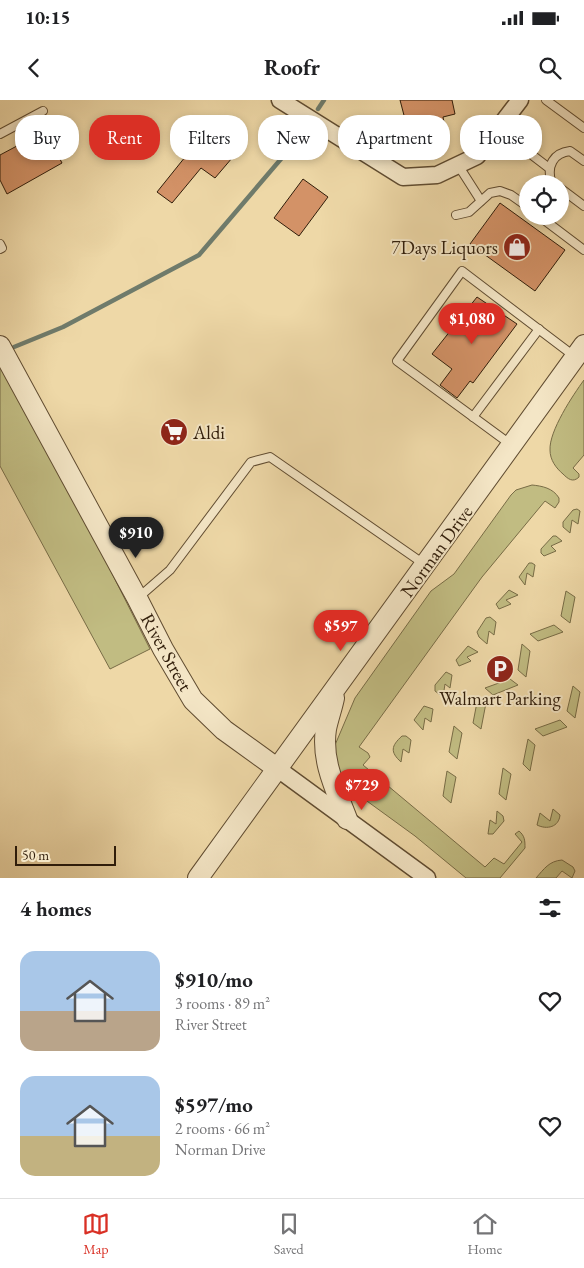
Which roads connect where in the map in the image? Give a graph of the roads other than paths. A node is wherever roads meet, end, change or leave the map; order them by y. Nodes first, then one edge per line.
1 (280, 100) edge
2 (520, 100) edge
3 (546, 100) edge
4 (43, 111) dead end
5 (509, 115) edge
6 (584, 128) edge
7 (0, 134) edge
8 (469, 160) edge
9 (539, 160) edge
10 (584, 161) edge
11 (458, 165) junction
12 (549, 168) junction
13 (550, 175) edge
14 (569, 195) edge
15 (482, 201) junction
16 (519, 201) edge
17 (584, 206) edge
18 (456, 215) dead end
19 (551, 225) edge
20 (0, 244) edge
21 (0, 249) edge
22 (584, 250) edge
23 (539, 329) junction
24 (0, 346) edge
25 (580, 351) edge
26 (473, 417) junction
27 (512, 446) junction
28 (426, 565) junction
29 (137, 598) junction
30 (337, 687) junction
31 (278, 769) junction
32 (347, 819) junction
33 (198, 878) edge
34 (426, 878) edge

1 - 11 street
2 - 5 street
3 - 6 lane
4 - 7 lane
8 - 11 street
9 - 12 lane
10 - 12 lane
11 - 15 lane
12 - 13 lane
14 - 17 lane
15 - 16 lane
15 - 18 lane
19 - 22 lane
20 - 21 lane
23 - 25 lane
23 - 26 lane
23 - 26 lane
24 - 29 street, River Street
25 - 27 street, Norman Drive
26 - 27 lane
27 - 28 street, Norman Drive
28 - 29 lane
28 - 30 street, Norman Drive
29 - 31 street, River Street
30 - 31 street, Norman Drive
30 - 32 street
31 - 32 street, River Street
31 - 33 street, Norman Drive
32 - 34 street, River Street

